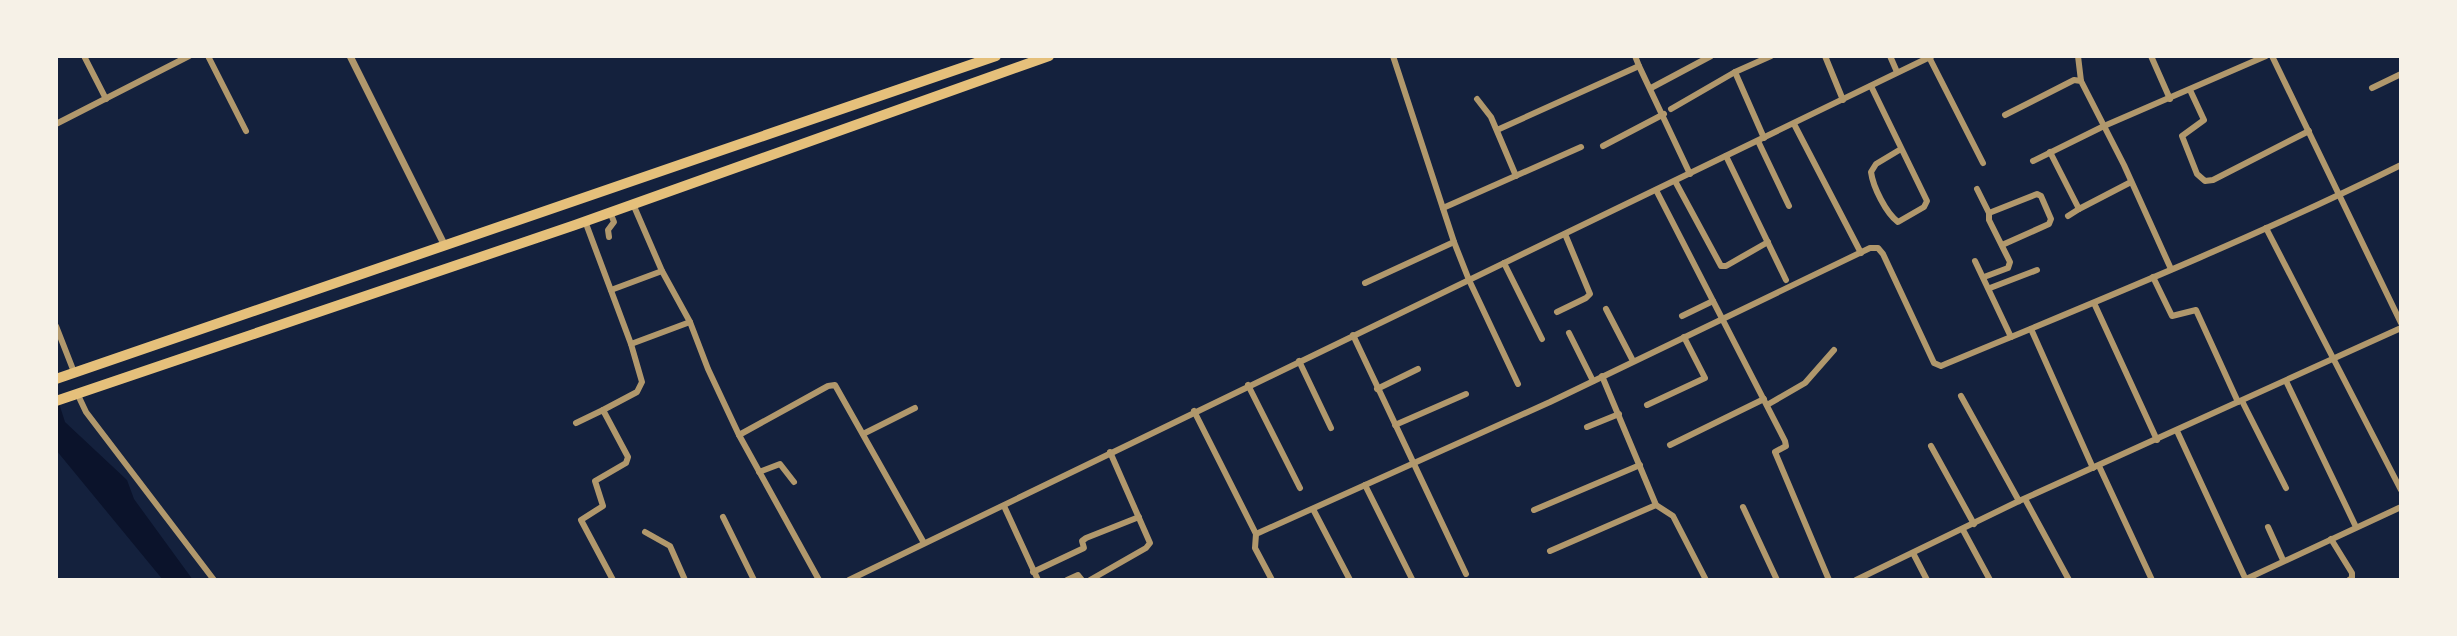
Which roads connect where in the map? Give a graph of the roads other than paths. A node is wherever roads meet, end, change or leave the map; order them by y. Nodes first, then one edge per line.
1 (84, 56) edge
2 (189, 56) edge
3 (208, 56) edge
4 (350, 56) edge
5 (996, 56) edge
6 (1049, 56) edge
7 (1393, 56) edge
8 (1635, 56) edge
9 (1711, 56) edge
10 (1771, 56) edge
11 (1825, 56) edge
12 (1890, 56) edge
13 (2078, 56) edge
14 (2151, 56) edge
15 (2266, 56) edge
16 (2272, 56) edge
17 (1931, 57) edge
18 (1639, 66) junction
19 (1735, 72) junction
20 (1897, 72) junction
21 (2401, 74) edge
22 (2081, 81) junction
23 (1871, 86) junction
24 (1651, 88) junction
25 (2372, 88) dead end
26 (2190, 90) junction
27 (106, 99) junction
28 (1477, 99) dead end
29 (2170, 99) junction
30 (1843, 100) junction
31 (1671, 109) dead end
32 (1664, 114) junction
33 (2005, 115) dead end
34 (56, 124) edge
35 (1794, 124) junction
36 (2104, 126) junction
37 (1497, 130) junction
38 (246, 131) dead end
39 (2309, 131) junction
40 (1761, 139) junction
41 (1603, 146) dead end
42 (1581, 147) dead end
43 (1901, 149) junction
44 (2050, 152) junction
45 (1726, 156) junction
46 (2033, 161) dead end
47 (1983, 163) dead end
48 (2401, 165) edge
49 (1690, 174) junction
50 (1516, 176) junction
51 (1675, 181) junction
52 (2131, 182) junction
53 (1977, 189) dead end
54 (1656, 190) junction
55 (2340, 195) junction
56 (633, 204) junction
57 (1789, 206) dead end
58 (1443, 208) junction
59 (2079, 209) junction
60 (610, 212) junction
61 (1989, 213) junction
62 (2068, 216) dead end
63 (585, 221) junction
64 (2266, 228) junction
65 (1565, 234) junction
66 (609, 237) dead end
67 (1454, 242) junction
68 (1768, 242) junction
69 (444, 244) junction
70 (2002, 245) junction
71 (1861, 253) junction
72 (1975, 261) dead end
73 (1504, 263) junction
74 (2171, 269) junction
75 (2037, 270) dead end
76 (662, 271) junction
77 (1984, 277) junction
78 (2153, 277) junction
79 (1469, 280) junction
80 (1786, 280) dead end
81 (1365, 283) dead end
82 (1990, 288) junction
83 (611, 290) junction
84 (1713, 301) junction
85 (2094, 303) junction
86 (1606, 309) dead end
87 (1557, 312) dead end
88 (1682, 316) dead end
89 (1722, 319) junction
90 (690, 322) junction
91 (2401, 325) edge
92 (56, 326) edge
93 (2031, 329) junction
94 (1569, 333) dead end
95 (1353, 335) junction
96 (1684, 337) junction
97 (2011, 337) junction
98 (1542, 339) dead end
99 (631, 344) junction
100 (1834, 350) dead end
101 (2334, 359) junction
102 (1299, 361) junction
103 (1633, 361) junction
104 (1418, 369) dead end
105 (65, 376) edge
106 (1602, 376) junction
107 (1593, 381) junction
108 (2286, 381) junction
109 (1518, 384) dead end
110 (1248, 385) junction
111 (1377, 389) junction
112 (75, 394) junction
113 (1466, 394) dead end
114 (1961, 396) dead end
115 (56, 401) edge
116 (1765, 402) junction
117 (2240, 402) junction
118 (1647, 405) dead end
119 (915, 408) dead end
120 (603, 410) junction
121 (1194, 411) junction
122 (1619, 414) junction
123 (576, 423) dead end
124 (1395, 425) junction
125 (1587, 427) dead end
126 (1331, 428) dead end
127 (2177, 431) junction
128 (863, 434) junction
129 (739, 435) junction
130 (2157, 440) junction
131 (1670, 445) dead end
132 (1931, 446) dead end
133 (1110, 452) junction
134 (1412, 464) junction
135 (1640, 465) junction
136 (2096, 467) junction
137 (759, 472) junction
138 (794, 482) dead end
139 (1365, 485) junction
140 (1300, 488) dead end
141 (2286, 488) dead end
142 (2401, 490) edge
143 (2022, 500) junction
144 (1656, 505) junction
145 (1004, 506) junction
146 (1743, 507) dead end
147 (2401, 507) edge
148 (1313, 509) junction
149 (1534, 510) dead end
150 (723, 517) dead end
151 (1139, 517) junction
152 (1974, 524) junction
153 (2268, 527) dead end
154 (2356, 527) junction
155 (1963, 530) junction
156 (645, 532) dead end
157 (1256, 534) junction
158 (2331, 539) junction
159 (924, 543) junction
160 (1550, 551) dead end
161 (1913, 553) junction
162 (2283, 560) junction
163 (1033, 572) junction
164 (1466, 574) dead end
165 (1270, 579) edge
166 (1412, 579) edge
167 (1861, 579) edge
168 (214, 580) edge
169 (613, 580) edge
170 (685, 580) edge
171 (754, 580) edge
172 (819, 580) edge
173 (849, 580) edge
174 (1038, 580) edge
175 (1067, 580) edge
176 (1082, 580) edge
177 (1090, 580) edge
178 (1350, 580) edge
179 (1706, 580) edge
180 (1777, 580) edge
181 (1829, 580) edge
182 (1927, 580) edge
183 (1990, 580) edge
184 (2069, 580) edge
185 (2152, 580) edge
186 (2245, 580) edge
187 (2349, 580) edge

1 - 27 street
2 - 27 street
3 - 38 street
4 - 69 street
5 - 69 highway
6 - 56 highway
7 - 58 street
8 - 18 street
9 - 24 street
10 - 19 street
11 - 30 street
12 - 20 street
13 - 22 street
14 - 29 street
15 - 26 street
16 - 39 street
17 - 20 street
17 - 47 street
18 - 24 street
18 - 37 street
19 - 31 street
19 - 40 street
20 - 23 street
21 - 25 street
22 - 33 street
22 - 36 street
23 - 30 street
23 - 43 street
24 - 32 street
26 - 29 street
26 - 39 street
27 - 34 street
28 - 37 street
29 - 36 street
30 - 35 street
32 - 41 street
32 - 49 street
35 - 40 street
35 - 71 street
36 - 44 street
36 - 52 street
37 - 50 street
39 - 55 street
40 - 45 street
40 - 57 street
42 - 50 street
43 - 43 street
44 - 46 street
44 - 59 street
45 - 49 street
45 - 68 street
48 - 55 street
49 - 51 street
50 - 58 street
51 - 54 street
51 - 68 street
52 - 59 street
52 - 74 street
53 - 61 street
54 - 65 street
54 - 84 street
55 - 64 street
55 - 91 street
56 - 60 highway
56 - 76 street
58 - 67 street
59 - 62 street
60 - 63 highway
60 - 66 street
61 - 70 street
61 - 70 street
63 - 83 street
63 - 112 highway
64 - 74 street
64 - 101 street
65 - 73 street
65 - 87 street
67 - 79 street
67 - 81 street
68 - 80 street
69 - 105 highway
70 - 77 street
71 - 89 street
71 - 97 street
72 - 77 street
73 - 79 street
73 - 98 street
74 - 78 street
75 - 82 street
76 - 83 street
76 - 90 street
77 - 82 street
78 - 85 street
78 - 117 street
79 - 95 street
79 - 109 street
82 - 97 street
83 - 99 street
84 - 88 street
84 - 89 street
85 - 93 street
85 - 130 street
86 - 103 street
89 - 96 street
89 - 116 street
90 - 99 street
90 - 129 street
91 - 101 street
92 - 105 street
93 - 97 street
93 - 136 street
94 - 107 street
95 - 102 street
95 - 111 street
96 - 103 street
96 - 118 street
99 - 120 street
100 - 116 street
101 - 108 street
101 - 142 street
102 - 110 street
102 - 126 street
103 - 106 street
104 - 111 street
106 - 107 street
106 - 122 street
107 - 134 street
108 - 117 street
108 - 154 street
110 - 121 street
110 - 140 street
111 - 124 street
112 - 115 highway
112 - 168 street
113 - 124 street
114 - 143 street
116 - 131 street
116 - 181 street
117 - 127 street
117 - 141 street
119 - 128 street
120 - 123 street
120 - 169 street
121 - 133 street
121 - 157 street
122 - 125 street
122 - 135 street
124 - 134 street
127 - 130 street
127 - 186 street
128 - 129 street
128 - 159 street
129 - 137 street
130 - 136 street
132 - 152 street
133 - 145 street
133 - 151 street
134 - 139 street
134 - 164 street
135 - 144 street
135 - 149 street
136 - 143 street
136 - 185 street
137 - 138 street
137 - 172 street
139 - 148 street
139 - 166 street
143 - 152 street
143 - 184 street
144 - 160 street
144 - 179 street
145 - 159 street
145 - 163 street
146 - 180 street
147 - 154 street
148 - 157 street
148 - 178 street
150 - 171 street
151 - 163 street
151 - 177 street
152 - 155 street
153 - 162 street
154 - 158 street
155 - 161 street
155 - 183 street
156 - 170 street
157 - 165 street
158 - 162 street
158 - 187 street
159 - 173 street
161 - 167 street
161 - 182 street
162 - 186 street
163 - 174 street
175 - 176 street

